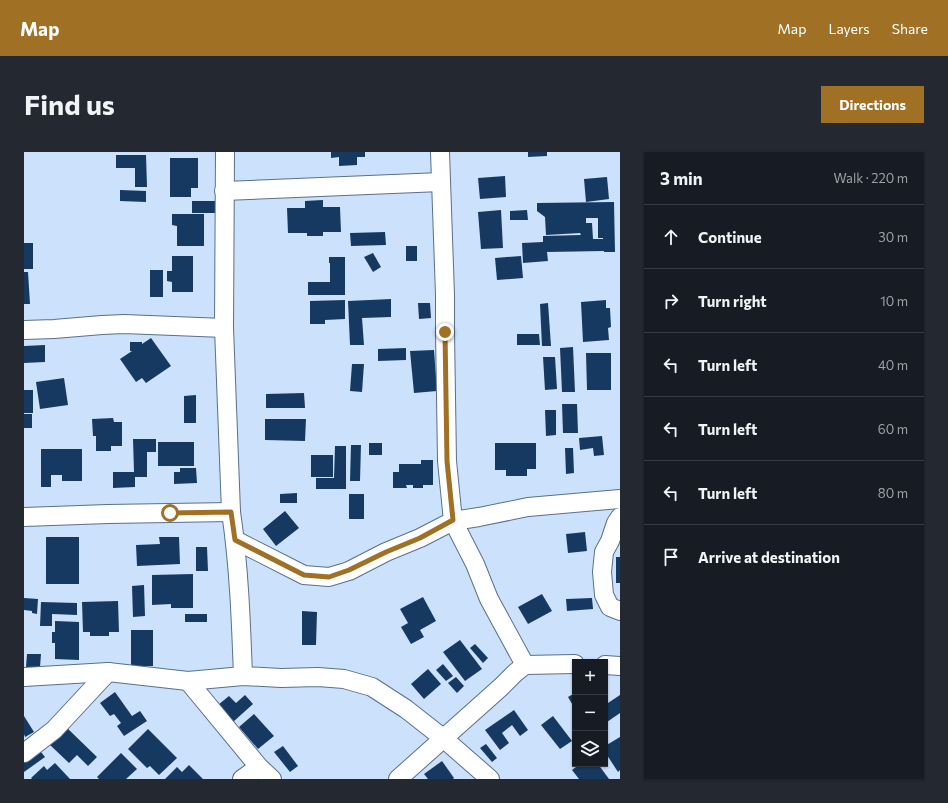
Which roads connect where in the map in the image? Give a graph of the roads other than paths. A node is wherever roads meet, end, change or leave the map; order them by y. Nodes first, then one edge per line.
1 (224, 152) edge
2 (440, 152) edge
3 (441, 182) junction
4 (224, 191) junction
5 (224, 328) junction
6 (24, 330) edge
7 (620, 499) edge
8 (231, 512) junction
9 (24, 517) edge
10 (620, 517) edge
11 (453, 520) junction
12 (235, 540) junction
13 (620, 611) edge
14 (572, 664) edge
15 (525, 665) junction
16 (608, 665) edge
17 (620, 666) edge
18 (108, 672) junction
19 (243, 676) junction
20 (24, 677) edge
21 (188, 681) junction
22 (443, 738) junction
23 (24, 753) edge
24 (265, 773) edge
25 (242, 779) edge
26 (398, 779) edge
27 (490, 779) edge

1 - 4 street
2 - 3 street
3 - 4 street
3 - 11 street
4 - 5 street
5 - 6 street
5 - 8 street
7 - 11 street
8 - 9 street
8 - 12 street
10 - 13 street
11 - 12 street
11 - 15 street
12 - 19 street
14 - 15 street
15 - 22 street
16 - 17 street
18 - 20 street
18 - 21 street
18 - 23 street
19 - 21 street
19 - 22 street
21 - 24 street
22 - 26 street
22 - 27 street
24 - 25 street

